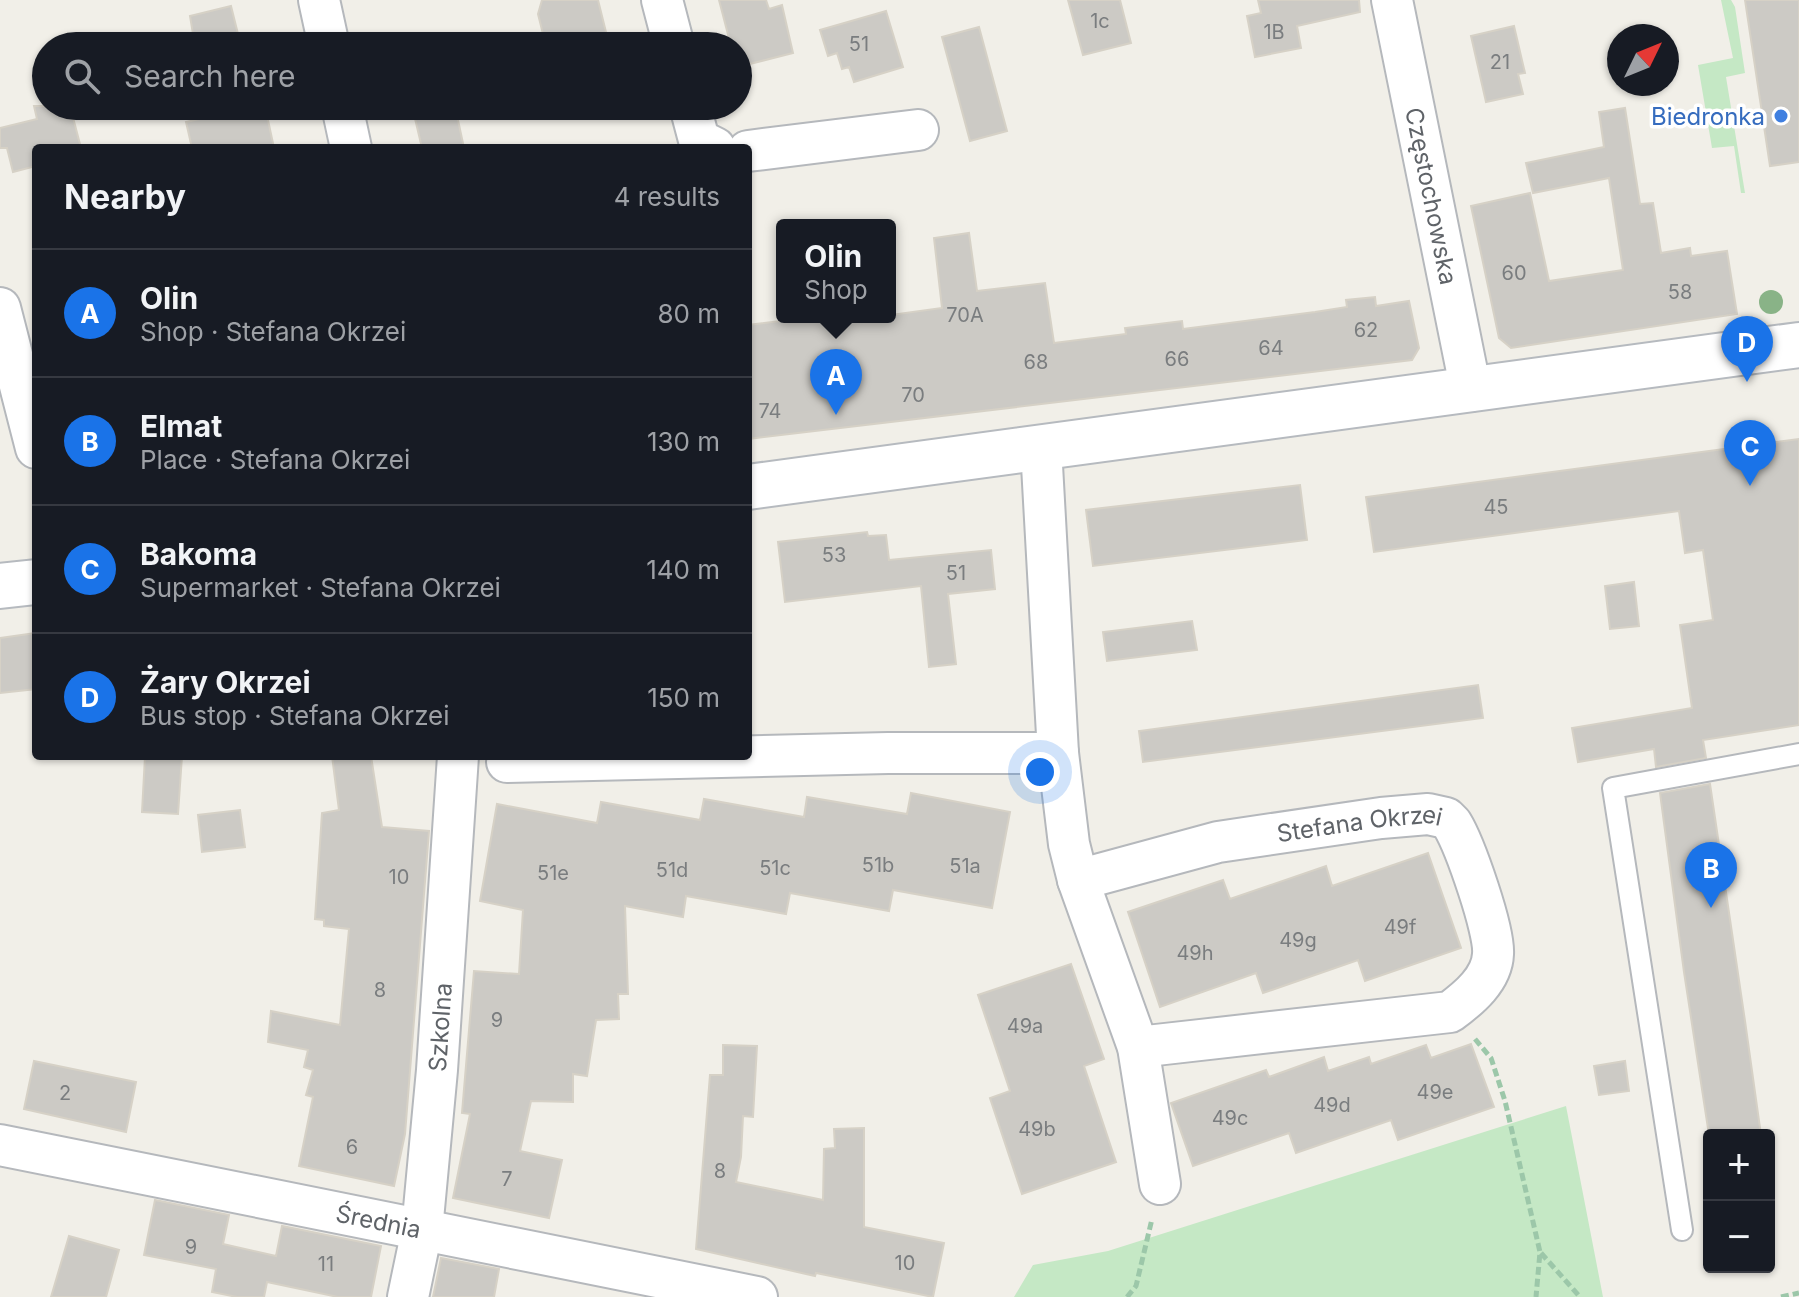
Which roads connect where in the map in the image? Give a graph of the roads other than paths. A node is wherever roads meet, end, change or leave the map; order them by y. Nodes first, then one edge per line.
1 (319, 0) edge
2 (662, 0) edge
3 (1394, 0) edge
4 (326, 32) edge
5 (670, 32) edge
6 (345, 120) edge
7 (694, 120) edge
8 (918, 130) dead end
9 (350, 144) edge
10 (707, 144) edge
11 (752, 151) edge
12 (0, 308) edge
13 (1799, 345) edge
14 (1471, 391) junction
15 (32, 432) edge
16 (1041, 447) junction
17 (752, 486) edge
18 (32, 582) edge
19 (0, 586) edge
20 (1058, 753) junction
21 (1799, 754) edge
22 (752, 756) edge
23 (458, 760) edge
24 (592, 760) edge
25 (507, 762) dead end
26 (1078, 880) junction
27 (1138, 1047) junction
28 (0, 1145) edge
29 (1160, 1184) road end
30 (422, 1230) junction
31 (1682, 1230) dead end
32 (408, 1297) edge
33 (757, 1297) edge

1 - 4 street
2 - 5 street
3 - 14 street, Częstochowska
6 - 9 street
7 - 10 street
8 - 11 street
12 - 15 street
13 - 14 street
14 - 16 street
16 - 17 street
16 - 20 street
18 - 19 street
20 - 22 street
20 - 26 street
21 - 31 lane
23 - 30 street, Szkolna
24 - 25 street
26 - 27 street
26 - 27 street, Stefana Okrzei
27 - 29 street
28 - 30 street, Średnia
30 - 32 street, Szkolna
30 - 33 street, Średnia

